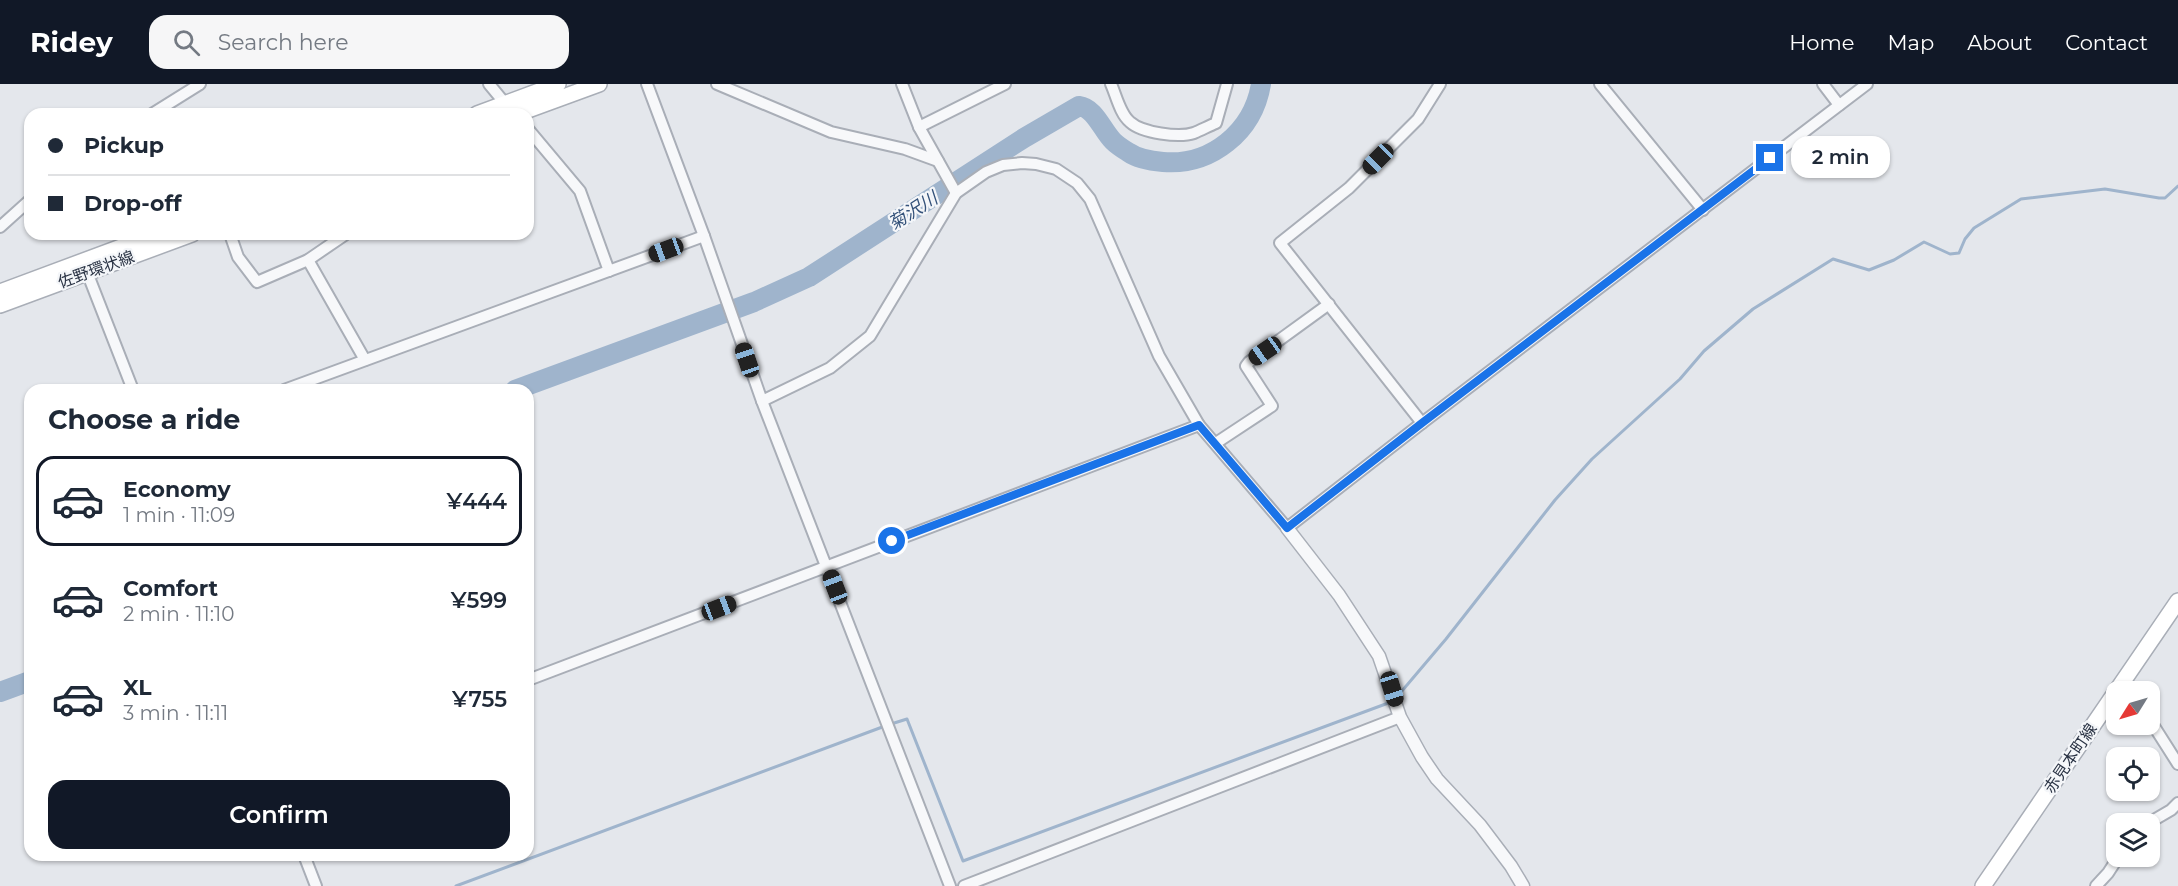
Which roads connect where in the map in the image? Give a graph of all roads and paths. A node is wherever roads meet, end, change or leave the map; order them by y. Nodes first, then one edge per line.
1 (200, 84) edge
2 (489, 84) edge
3 (558, 84) edge
4 (599, 84) edge
5 (647, 84) edge
6 (717, 84) edge
7 (902, 84) edge
8 (1005, 84) edge
9 (1111, 84) edge
10 (1227, 84) edge
11 (1440, 84) edge
12 (1600, 84) edge
13 (1823, 84) edge
14 (1867, 84) edge
15 (1839, 105) junction
16 (162, 108) edge
17 (510, 108) edge
18 (516, 108) edge
19 (519, 108) edge
20 (919, 127) junction
21 (534, 137) edge
22 (938, 161) junction
23 (956, 193) junction
24 (24, 205) edge
25 (1703, 210) junction
26 (0, 227) edge
27 (704, 236) junction
28 (143, 240) edge
29 (173, 240) edge
30 (232, 240) edge
31 (337, 240) edge
32 (308, 260) junction
33 (85, 267) junction
34 (609, 270) junction
35 (0, 292) edge
36 (1329, 304) junction
37 (0, 305) edge
38 (365, 360) junction
39 (131, 384) edge
40 (300, 384) edge
41 (762, 402) junction
42 (1422, 423) junction
43 (1199, 425) junction
44 (1216, 443) junction
45 (1287, 528) junction
46 (826, 566) junction
47 (2178, 601) edge
48 (534, 678) edge
49 (2126, 681) edge
50 (2106, 710) edge
51 (1400, 717) junction
52 (2160, 735) edge
53 (2178, 764) edge
54 (2178, 803) edge
55 (2160, 816) edge
56 (306, 861) edge
57 (2112, 867) edge
58 (316, 886) edge
59 (950, 886) edge
60 (964, 886) edge
61 (1523, 886) edge
62 (1983, 886) edge
63 (2096, 886) edge

1 - 16 street
2 - 17 street
3 - 18 main road
4 - 19 main road
5 - 27 street
6 - 22 street
7 - 20 street
8 - 20 street
9 - 10 street
11 - 36 street
12 - 25 street
13 - 15 street
14 - 15 street
15 - 25 street
20 - 22 street
21 - 34 street
22 - 23 street
23 - 41 street
23 - 43 street
24 - 26 street
25 - 42 street
27 - 34 street
27 - 41 street
28 - 33 main road, 佐野環状線
29 - 33 main road, 佐野環状線
30 - 32 street
31 - 32 street
32 - 38 street
33 - 35 main road, 佐野環状線
33 - 37 main road, 佐野環状線
33 - 39 street
34 - 38 street
36 - 42 street
36 - 44 street
38 - 40 street
41 - 46 street
42 - 45 street
43 - 44 street
43 - 46 street
44 - 45 street
45 - 51 street
46 - 48 street
46 - 59 street
47 - 49 main road, 赤見本町線
50 - 62 main road, 赤見本町線
51 - 60 street
51 - 61 street
52 - 53 street
54 - 55 street
56 - 58 street
57 - 63 street

